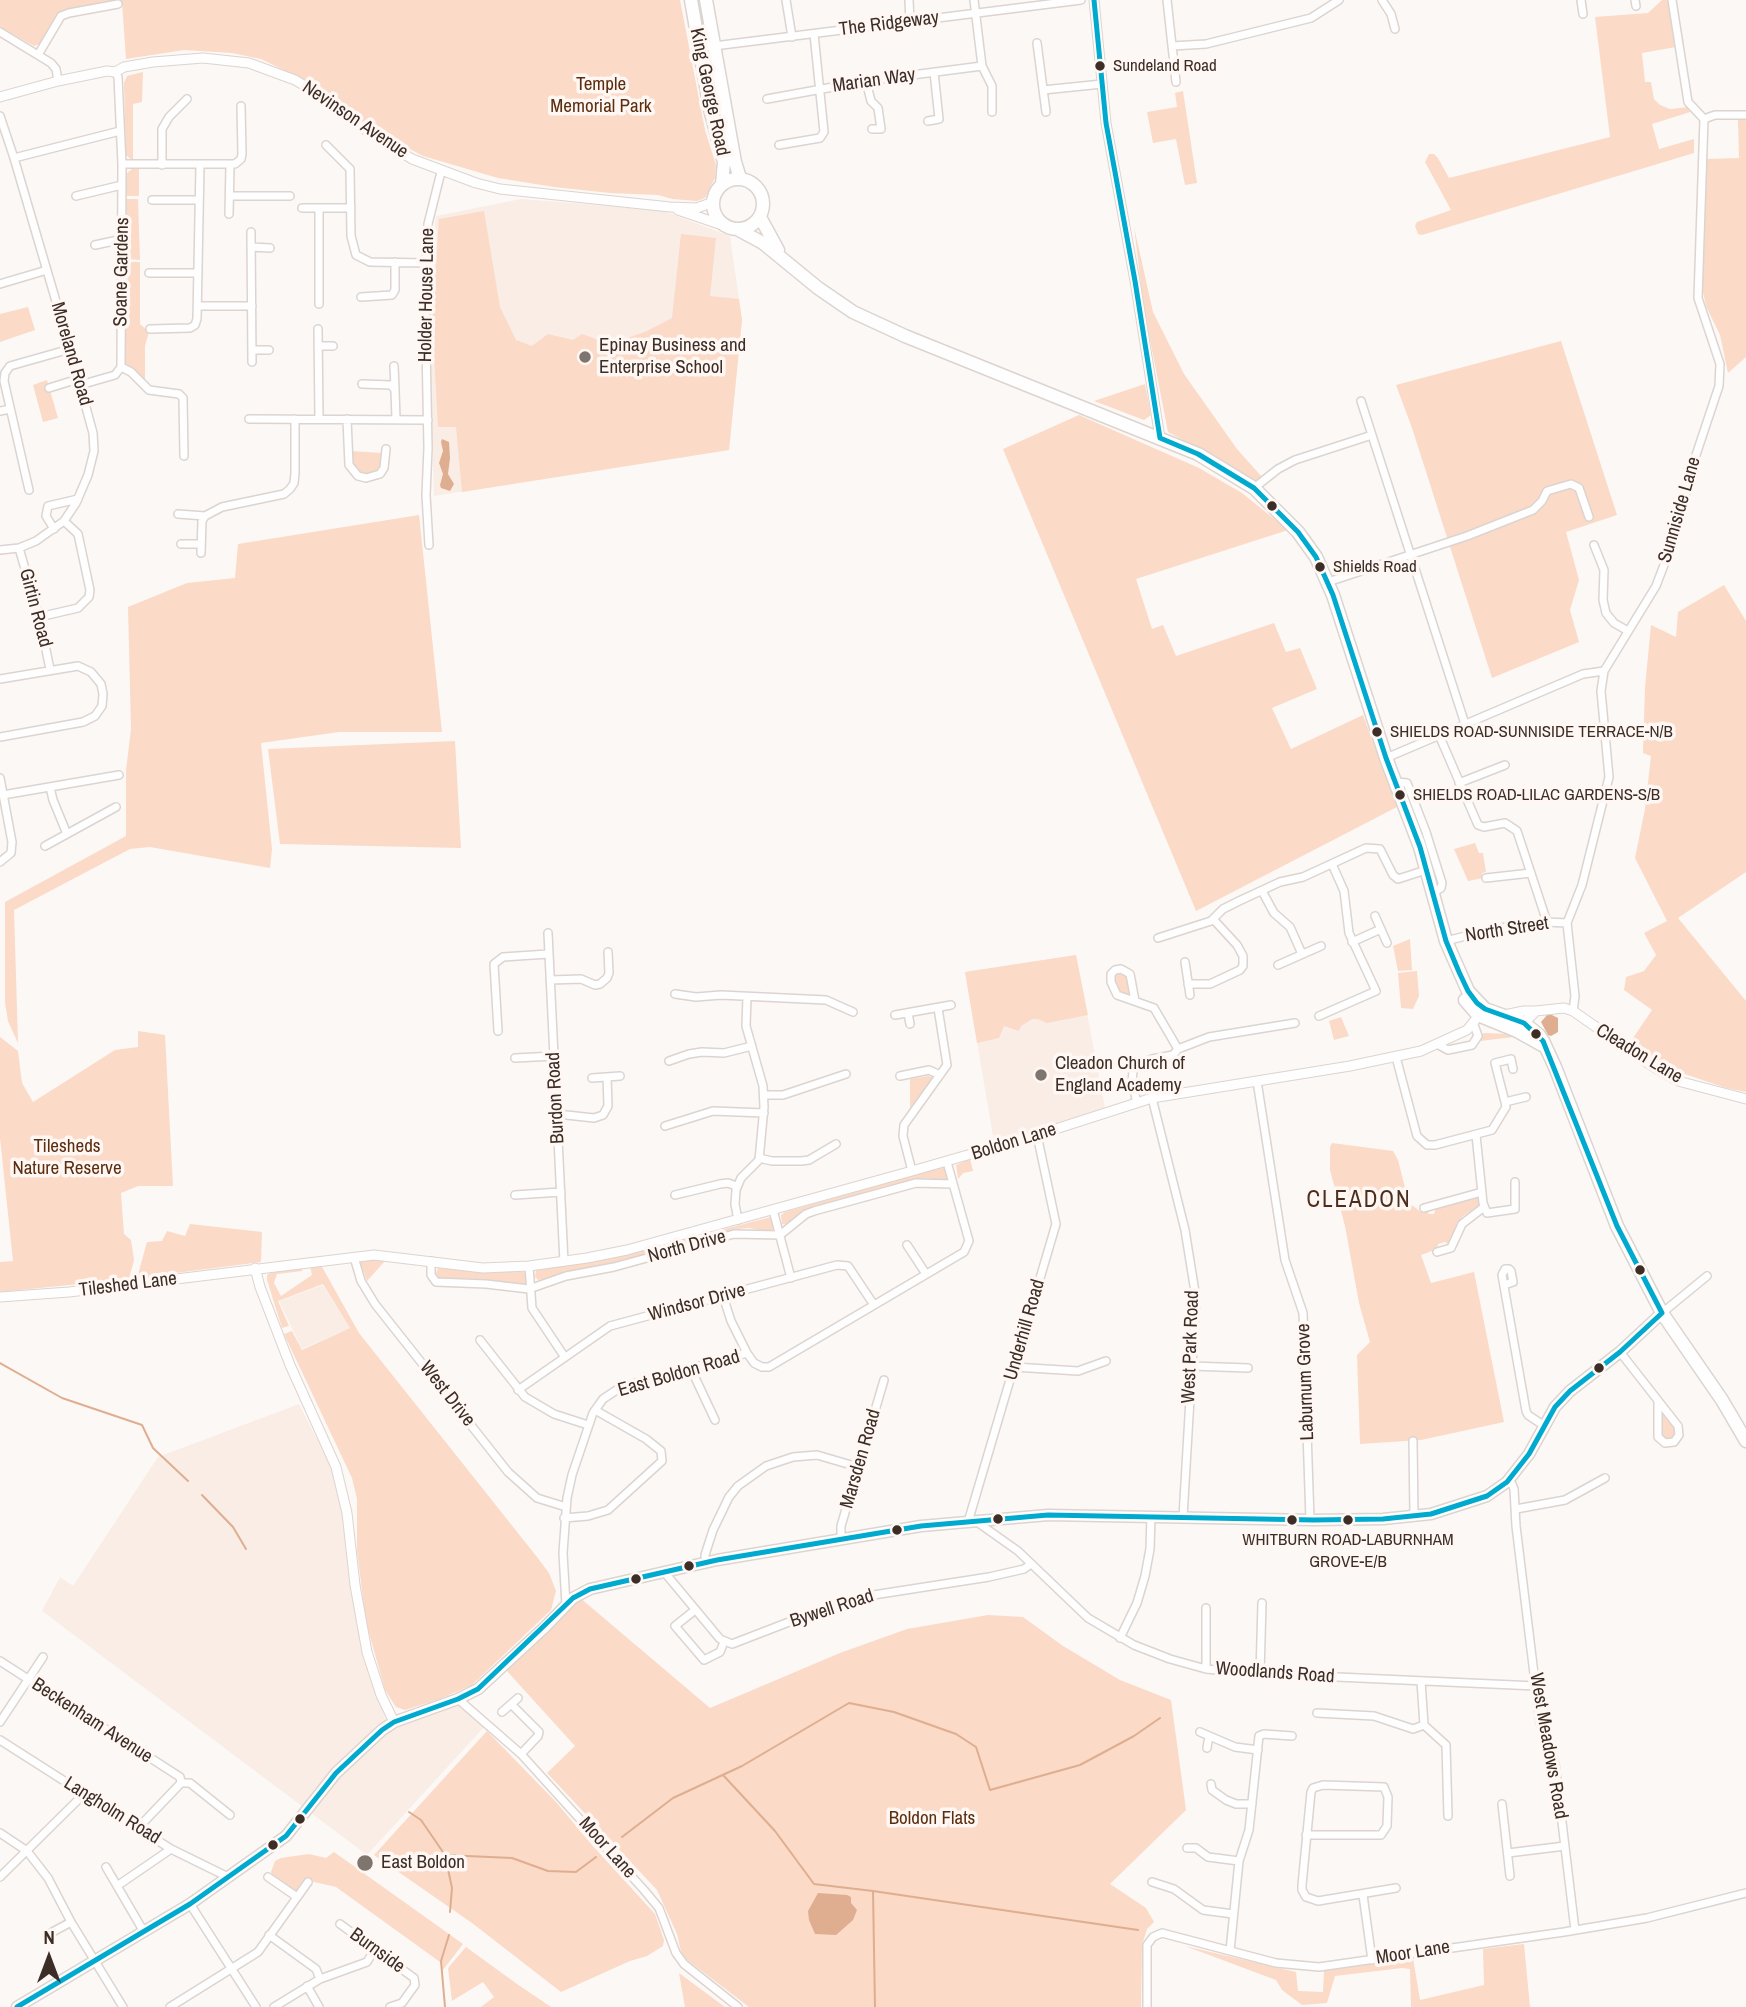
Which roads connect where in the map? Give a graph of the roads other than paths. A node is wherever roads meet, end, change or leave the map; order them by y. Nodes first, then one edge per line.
1 (691, 0) edge
2 (706, 0) edge
3 (786, 0) edge
4 (909, 0) edge
5 (974, 0) edge
6 (1081, 0) edge
7 (1094, 0) edge
8 (1167, 0) edge
9 (1339, 0) edge
10 (1383, 0) edge
11 (1581, 0) edge
12 (1672, 0) edge
13 (118, 4) dead end
14 (974, 13) junction
15 (1583, 14) dead end
16 (842, 19) dead end
17 (910, 23) junction
18 (1395, 29) dead end
19 (844, 30) junction
20 (0, 32) edge
21 (814, 34) junction
22 (792, 37) junction
23 (1037, 43) dead end
24 (714, 46) junction
25 (1172, 46) junction
26 (698, 48) junction
27 (38, 55) junction
28 (982, 66) junction
29 (115, 72) junction
30 (934, 72) junction
31 (58, 81) junction
32 (866, 81) junction
33 (1176, 82) dead end
34 (1102, 84) junction
35 (820, 89) junction
36 (1043, 90) junction
37 (0, 97) edge
38 (187, 99) dead end
39 (767, 99) dead end
40 (241, 106) dead end
41 (1046, 111) dead end
42 (992, 112) dead end
43 (1746, 115) edge
44 (0, 116) edge
45 (1704, 119) junction
46 (928, 121) dead end
47 (872, 129) dead end
48 (120, 131) junction
49 (326, 145) dead end
50 (779, 145) dead end
51 (14, 158) junction
52 (122, 164) junction
53 (162, 164) junction
54 (200, 165) junction
55 (230, 165) junction
56 (441, 172) junction
57 (740, 178) junction
58 (722, 184) junction
59 (122, 185) junction
60 (76, 196) dead end
61 (230, 196) junction
62 (290, 196) dead end
63 (152, 200) dead end
64 (199, 200) junction
65 (713, 202) junction
66 (670, 207) junction
67 (302, 208) dead end
68 (319, 208) junction
69 (351, 208) junction
70 (229, 214) dead end
71 (760, 218) junction
72 (732, 228) junction
73 (251, 232) dead end
74 (123, 239) junction
75 (95, 246) dead end
76 (251, 247) junction
77 (270, 248) dead end
78 (782, 256) junction
79 (395, 262) junction
80 (426, 263) junction
81 (47, 270) junction
82 (149, 273) dead end
83 (198, 273) junction
84 (0, 284) edge
85 (361, 297) dead end
86 (319, 304) dead end
87 (198, 306) junction
88 (252, 306) junction
89 (150, 329) dead end
90 (318, 329) dead end
91 (318, 346) junction
92 (333, 346) dead end
93 (70, 349) junction
94 (252, 350) junction
95 (269, 350) dead end
96 (252, 362) dead end
97 (394, 366) dead end
98 (121, 367) junction
99 (372, 374) dead end
100 (79, 382) junction
101 (362, 384) dead end
102 (371, 384) junction
103 (49, 388) dead end
104 (395, 390) junction
105 (1361, 401) dead end
106 (10, 408) junction
107 (0, 411) edge
108 (248, 419) dead end
109 (295, 419) junction
110 (319, 419) junction
111 (347, 419) junction
112 (396, 419) junction
113 (428, 419) junction
114 (1372, 435) junction
115 (1160, 438) junction
116 (386, 449) dead end
117 (184, 456) dead end
118 (1254, 488) junction
119 (29, 490) dead end
120 (78, 499) junction
121 (178, 514) dead end
122 (205, 516) junction
123 (1589, 517) dead end
124 (64, 521) junction
125 (54, 529) junction
126 (181, 544) dead end
127 (429, 545) dead end
128 (1594, 545) dead end
129 (19, 548) junction
130 (0, 550) edge
131 (1410, 555) junction
132 (1328, 582) junction
133 (39, 617) junction
134 (1628, 631) junction
135 (50, 669) junction
136 (1604, 671) junction
137 (0, 679) edge
138 (1465, 724) junction
139 (1439, 735) junction
140 (0, 737) edge
141 (1386, 758) junction
142 (1505, 765) dead end
143 (119, 775) dead end
144 (0, 778) edge
145 (1396, 782) junction
146 (1459, 783) junction
147 (50, 787) junction
148 (3, 795) junction
149 (116, 807) dead end
150 (67, 834) junction
151 (45, 846) dead end
152 (0, 862) edge
153 (1332, 864) junction
154 (1426, 870) junction
155 (1531, 873) junction
156 (1486, 878) dead end
157 (1262, 891) junction
158 (1433, 893) junction
159 (1375, 916) dead end
160 (1213, 919) junction
161 (1547, 922) junction
162 (1567, 923) junction
163 (1381, 929) junction
164 (548, 933) dead end
165 (1158, 938) dead end
166 (1352, 942) junction
167 (1446, 942) junction
168 (1387, 943) dead end
169 (1321, 946) dead end
170 (608, 952) dead end
171 (548, 954) junction
172 (1302, 954) junction
173 (1185, 962) dead end
174 (1278, 965) dead end
175 (550, 980) junction
176 (1188, 984) junction
177 (675, 994) dead end
178 (1190, 995) dead end
179 (747, 997) junction
180 (1135, 1001) junction
181 (951, 1005) dead end
182 (938, 1008) junction
183 (1536, 1011) junction
184 (853, 1012) dead end
185 (1573, 1012) junction
186 (908, 1013) junction
187 (895, 1015) dead end
188 (1479, 1015) junction
189 (1502, 1015) junction
190 (1319, 1016) dead end
191 (1295, 1023) dead end
192 (910, 1024) dead end
193 (1520, 1027) junction
194 (498, 1031) dead end
195 (1437, 1044) junction
196 (752, 1046) junction
197 (1178, 1049) junction
198 (554, 1056) junction
199 (1396, 1057) junction
200 (515, 1058) dead end
201 (669, 1061) dead end
202 (1513, 1069) dead end
203 (846, 1074) dead end
204 (940, 1074) junction
205 (620, 1076) dead end
206 (900, 1076) dead end
207 (592, 1077) dead end
208 (607, 1077) junction
209 (1257, 1082) junction
210 (764, 1095) junction
211 (1526, 1097) dead end
212 (1152, 1098) junction
213 (1746, 1099) edge
214 (1505, 1101) junction
215 (1137, 1103) junction
216 (764, 1113) junction
217 (557, 1114) junction
218 (665, 1126) dead end
219 (1037, 1135) junction
220 (1476, 1135) junction
221 (836, 1144) dead end
222 (759, 1158) junction
223 (947, 1161) junction
224 (912, 1171) junction
225 (1515, 1182) dead end
226 (953, 1184) junction
227 (737, 1186) junction
228 (561, 1192) junction
229 (1482, 1192) junction
230 (515, 1195) dead end
231 (675, 1195) dead end
232 (1484, 1207) junction
233 (1428, 1208) dead end
234 (773, 1210) junction
235 (738, 1220) junction
236 (779, 1235) junction
237 (907, 1244) dead end
238 (1440, 1250) dead end
239 (354, 1257) junction
240 (432, 1261) junction
241 (564, 1262) junction
242 (529, 1266) junction
243 (255, 1268) junction
244 (926, 1274) junction
245 (1707, 1276) dead end
246 (791, 1278) junction
247 (1504, 1285) dead end
248 (530, 1289) junction
249 (723, 1296) junction
250 (0, 1297) edge
251 (874, 1305) junction
252 (1662, 1313) junction
253 (480, 1340) dead end
254 (1619, 1352) junction
255 (747, 1353) junction
256 (564, 1356) junction
257 (1106, 1361) dead end
258 (1191, 1366) junction
259 (1014, 1367) junction
260 (1248, 1368) dead end
261 (691, 1369) junction
262 (884, 1380) dead end
263 (518, 1390) junction
264 (1658, 1401) junction
265 (595, 1410) junction
266 (715, 1420) dead end
267 (588, 1425) junction
268 (1544, 1425) junction
269 (1413, 1441) dead end
270 (1746, 1441) edge
271 (858, 1467) junction
272 (1605, 1478) dead end
273 (1507, 1482) junction
274 (566, 1507) junction
275 (1516, 1509) junction
276 (1151, 1516) junction
277 (1414, 1516) junction
278 (1183, 1517) junction
279 (564, 1518) junction
280 (1310, 1520) junction
281 (972, 1522) junction
282 (841, 1538) junction
283 (706, 1563) junction
284 (1031, 1564) junction
285 (665, 1573) junction
286 (1262, 1603) dead end
287 (566, 1605) junction
288 (1206, 1608) dead end
289 (695, 1609) junction
290 (1120, 1638) junction
291 (724, 1642) junction
292 (43, 1657) dead end
293 (0, 1661) edge
294 (1206, 1669) junction
295 (1260, 1674) junction
296 (28, 1679) junction
297 (1421, 1681) junction
298 (1536, 1686) junction
299 (517, 1698) dead end
300 (458, 1699) junction
301 (511, 1704) junction
302 (502, 1712) dead end
303 (1317, 1713) dead end
304 (0, 1721) edge
305 (394, 1722) junction
306 (1256, 1726) dead end
307 (1424, 1726) junction
308 (1200, 1732) dead end
309 (1261, 1735) junction
310 (1209, 1736) junction
311 (1292, 1736) dead end
312 (0, 1740) edge
313 (1207, 1748) dead end
314 (1258, 1750) junction
315 (521, 1754) junction
316 (181, 1783) junction
317 (1211, 1784) dead end
318 (85, 1793) junction
319 (1252, 1804) junction
320 (1502, 1804) dead end
321 (230, 1815) dead end
322 (1448, 1816) dead end
323 (138, 1828) junction
324 (0, 1833) edge
325 (1306, 1835) junction
326 (1198, 1838) dead end
327 (1565, 1846) junction
328 (1196, 1848) junction
329 (171, 1849) junction
330 (1187, 1849) dead end
331 (27, 1851) junction
332 (1508, 1853) junction
333 (1238, 1861) junction
334 (106, 1867) dead end
335 (1510, 1876) dead end
336 (0, 1877) edge
337 (228, 1877) junction
338 (268, 1877) dead end
339 (308, 1882) dead end
340 (1152, 1882) dead end
341 (117, 1885) junction
342 (1396, 1888) dead end
343 (1746, 1894) edge
344 (1363, 1895) junction
345 (297, 1897) junction
346 (190, 1904) junction
347 (1233, 1914) junction
348 (71, 1922) junction
349 (340, 1924) dead end
350 (1575, 1930) junction
351 (144, 1932) junction
352 (47, 1935) dead end
353 (269, 1935) junction
354 (375, 1949) junction
355 (1230, 1951) junction
356 (1372, 1959) junction
357 (96, 1961) junction
358 (232, 1970) junction
359 (320, 1979) junction
360 (307, 1986) junction
361 (17, 2007) edge
362 (123, 2007) edge
363 (170, 2007) edge
364 (256, 2007) edge
365 (274, 2007) edge
366 (319, 2007) edge
367 (390, 2007) edge
368 (738, 2007) edge
369 (1147, 2007) edge

1 - 26 highway, King George Road
2 - 24 highway, King George Road
3 - 22 street
4 - 17 street
5 - 14 street
6 - 14 street, The Ridgeway
7 - 34 street
8 - 25 street
9 - 25 street
10 - 18 street
11 - 15 street
12 - 45 street
13 - 27 street
14 - 17 street, The Ridgeway
14 - 28 street
16 - 19 street
17 - 19 street, The Ridgeway
19 - 21 street, The Ridgeway
20 - 27 street
21 - 22 street, The Ridgeway
21 - 35 street
22 - 24 street, The Ridgeway
23 - 36 street
24 - 26 street, The Ridgeway
24 - 57 highway, King George Road
25 - 33 street
26 - 58 highway, King George Road
27 - 31 street
28 - 30 street, Marian Way
28 - 42 street
29 - 31 street, Nevinson Avenue
29 - 48 street, Soane Gardens
29 - 56 street, Nevinson Avenue
30 - 32 street, Marian Way
30 - 46 street
31 - 37 street, Nevinson Avenue
32 - 35 street, Marian Way
32 - 47 street
34 - 36 street
34 - 115 street
35 - 39 street, Marian Way
35 - 50 street
36 - 41 street
38 - 53 street
40 - 55 street
43 - 45 street
44 - 51 street, Moreland Road
45 - 134 street, Sunniside Lane
48 - 51 street
48 - 52 street, Soane Gardens
49 - 69 street
51 - 81 street, Moreland Road
52 - 53 street
52 - 59 street, Soane Gardens
53 - 54 street
54 - 55 street
54 - 64 street
55 - 61 street
56 - 66 street, Nevinson Avenue
56 - 80 street, Holder House Lane
57 - 58 highway
57 - 71 highway
58 - 65 highway
59 - 60 street
59 - 74 street, Soane Gardens
61 - 62 street
61 - 70 street
63 - 64 street
64 - 83 street
65 - 66 street, Nevinson Avenue
65 - 72 highway
66 - 72 street, Nevinson Avenue
67 - 68 street
68 - 69 street
68 - 86 street
69 - 79 street
71 - 72 highway
71 - 78 highway
72 - 78 highway
73 - 76 street
74 - 75 street
74 - 98 street, Soane Gardens
76 - 77 street
76 - 88 street
78 - 115 highway
79 - 80 street
79 - 85 street
80 - 113 street, Holder House Lane
81 - 84 street
81 - 93 street, Moreland Road
82 - 83 street
83 - 87 street
87 - 88 street
87 - 89 street
88 - 94 street
90 - 91 street
91 - 92 street
91 - 110 street
93 - 100 street, Moreland Road
93 - 106 street
94 - 95 street
94 - 96 street
97 - 104 street
98 - 100 street
98 - 117 street
99 - 102 street
100 - 103 street
100 - 120 street, Moreland Road
101 - 102 street
102 - 104 street
104 - 112 street
105 - 114 street
106 - 107 street
106 - 119 street
108 - 109 street
109 - 110 street
109 - 122 street
110 - 111 street
111 - 112 street
111 - 116 street
112 - 113 street
113 - 127 street, Holder House Lane
114 - 118 street
114 - 131 street
115 - 118 highway
118 - 132 highway
120 - 124 street, Moreland Road
120 - 125 street
121 - 122 street
122 - 126 street
123 - 131 street
124 - 125 street, Moreland Road
124 - 133 street
125 - 129 street, Moreland Road
128 - 134 street
129 - 130 street, Moreland Road
129 - 133 street, Girtin Road
131 - 132 street
131 - 138 street
132 - 141 highway
133 - 135 street, Girtin Road
134 - 136 street, Sunniside Lane
135 - 137 street
135 - 140 street
136 - 138 street
136 - 162 street, Sunniside Lane
138 - 139 street
139 - 141 street
139 - 146 street
141 - 145 highway
142 - 146 street
143 - 147 street
144 - 148 street
145 - 154 highway
145 - 158 street
146 - 155 street
147 - 148 street
147 - 150 street
148 - 152 street
149 - 150 street
150 - 151 street
153 - 154 street
153 - 157 street
153 - 166 street
154 - 158 highway
155 - 156 street
155 - 161 street
157 - 160 street
157 - 172 street
158 - 167 highway
159 - 163 street
160 - 165 street
160 - 176 street
161 - 162 street, North Street
161 - 167 street, North Street
162 - 185 street, Sunniside Lane
163 - 166 street
163 - 168 street
164 - 171 street, Burdon Road
166 - 190 street
167 - 188 highway
169 - 172 street
170 - 175 street
171 - 175 street, Burdon Road
171 - 194 street
172 - 174 street
173 - 176 street
175 - 198 street, Burdon Road
176 - 178 street
177 - 179 street
179 - 184 street
179 - 196 street
180 - 180 street
180 - 197 street
181 - 182 street
182 - 186 street
182 - 204 street
183 - 185 street
183 - 189 street
183 - 193 street
185 - 213 street, Cleadon Lane
186 - 187 street
186 - 192 street
188 - 189 highway
188 - 193 highway
188 - 195 street, Boldon Lane
188 - 195 street
189 - 193 highway
191 - 197 street
193 - 252 highway
195 - 199 street, Boldon Lane
196 - 201 street
196 - 210 street
197 - 215 street
198 - 200 street
198 - 217 street, Burdon Road
199 - 209 street, Boldon Lane
199 - 220 street
202 - 214 street
203 - 210 street
204 - 206 street
204 - 224 street
205 - 208 street
207 - 208 street
208 - 217 street
209 - 212 street, Boldon Lane
209 - 280 street, Laburnum Grove
210 - 216 street
211 - 214 street
212 - 215 street, Boldon Lane
212 - 258 street, West Park Road
214 - 220 street
215 - 219 street, Boldon Lane
216 - 218 street
216 - 222 street
217 - 228 street, Burdon Road
219 - 223 street, Boldon Lane
219 - 259 street, Underhill Road
220 - 229 street
221 - 222 street
222 - 227 street
223 - 224 street, Boldon Lane
223 - 226 street, East Boldon Road
224 - 234 street, Boldon Lane
225 - 232 street
226 - 236 street
226 - 244 street, East Boldon Road
227 - 231 street
227 - 235 street
228 - 230 street
228 - 241 street, Burdon Road
229 - 232 street
229 - 233 street
232 - 238 street
234 - 235 street, Boldon Lane
234 - 236 street
235 - 241 street, Boldon Lane
236 - 246 street
236 - 248 street, North Drive
237 - 244 street
239 - 240 street, Tileshed Lane
239 - 243 street, Tileshed Lane
239 - 274 street, West Drive
240 - 242 street, Boldon Lane
240 - 248 street, North Drive
241 - 242 street, Boldon Lane
242 - 248 street
243 - 250 street, Tileshed Lane
243 - 305 street
244 - 251 street, East Boldon Road
245 - 252 street
246 - 249 street, Windsor Drive
246 - 251 street, Windsor Drive
247 - 268 street
248 - 256 street
249 - 255 street
249 - 256 street, Windsor Drive
251 - 255 street, East Boldon Road
252 - 254 main road
252 - 270 highway
253 - 263 street
254 - 264 street
254 - 268 main road
255 - 261 street, East Boldon Road
256 - 263 street, Windsor Drive
257 - 259 street
258 - 260 street
258 - 278 street, West Park Road
259 - 281 street, Underhill Road
261 - 265 street, East Boldon Road
261 - 266 street
262 - 271 street, Marsden Road
263 - 267 street
264 - 264 street
265 - 267 street, East Boldon Road
265 - 279 street
267 - 274 street, East Boldon Road
268 - 273 main road
269 - 277 street
271 - 282 street, Marsden Road
271 - 283 street
272 - 275 street
273 - 275 street, West Meadows Road
273 - 277 main road
274 - 279 street, East Boldon Road
275 - 298 street, West Meadows Road
276 - 278 main road
276 - 281 main road
276 - 290 street
277 - 280 main road
278 - 280 main road
279 - 287 street, East Boldon Road
281 - 282 main road
281 - 284 street, Woodlands Road
282 - 283 main road
283 - 285 main road
284 - 290 street, Woodlands Road
284 - 291 street, Bywell Road
285 - 287 main road
285 - 289 street
286 - 295 street
287 - 300 main road
288 - 294 street
289 - 291 street
289 - 291 street, Bywell Road
290 - 294 street, Woodlands Road
292 - 296 street
293 - 296 street, Beckenham Avenue
294 - 295 street, Woodlands Road
295 - 297 street, Woodlands Road
296 - 304 street
296 - 316 street, Beckenham Avenue
297 - 298 street, Woodlands Road
297 - 307 street
298 - 327 street, West Meadows Road
299 - 301 street
300 - 305 main road
300 - 315 street, Moor Lane
301 - 302 street
301 - 315 street
303 - 307 street
305 - 337 main road
306 - 309 street
307 - 322 street
308 - 310 street
309 - 311 street
309 - 314 street
310 - 313 street
310 - 314 street
312 - 318 street, Langholm Road
314 - 319 street
315 - 368 street, Moor Lane
316 - 321 street, Beckenham Avenue
316 - 323 street
317 - 319 street
318 - 323 street, Langholm Road
318 - 331 street
319 - 333 street
320 - 332 street
323 - 329 street, Langholm Road
324 - 331 street
325 - 325 street
325 - 344 street
326 - 328 street
327 - 332 street
327 - 350 street, West Meadows Road
328 - 330 street
328 - 333 street
329 - 337 street, Langholm Road
329 - 341 street
331 - 336 street
331 - 348 street
332 - 335 street
333 - 347 street
334 - 341 street
337 - 346 main road
338 - 345 street
339 - 345 street
340 - 347 street
341 - 351 street
342 - 344 street
343 - 350 street, Moor Lane
344 - 356 street
345 - 353 street
346 - 351 main road
346 - 358 street
347 - 355 street
348 - 352 street
348 - 357 street
349 - 354 street, Burnside
350 - 356 street, Moor Lane
351 - 357 main road
353 - 358 street
353 - 359 street
354 - 359 street
354 - 367 street, Burnside
355 - 356 street, Moor Lane
355 - 369 street, Moor Lane
357 - 361 main road
357 - 362 street
358 - 363 street
358 - 364 street
359 - 360 street
360 - 365 street
360 - 366 street

